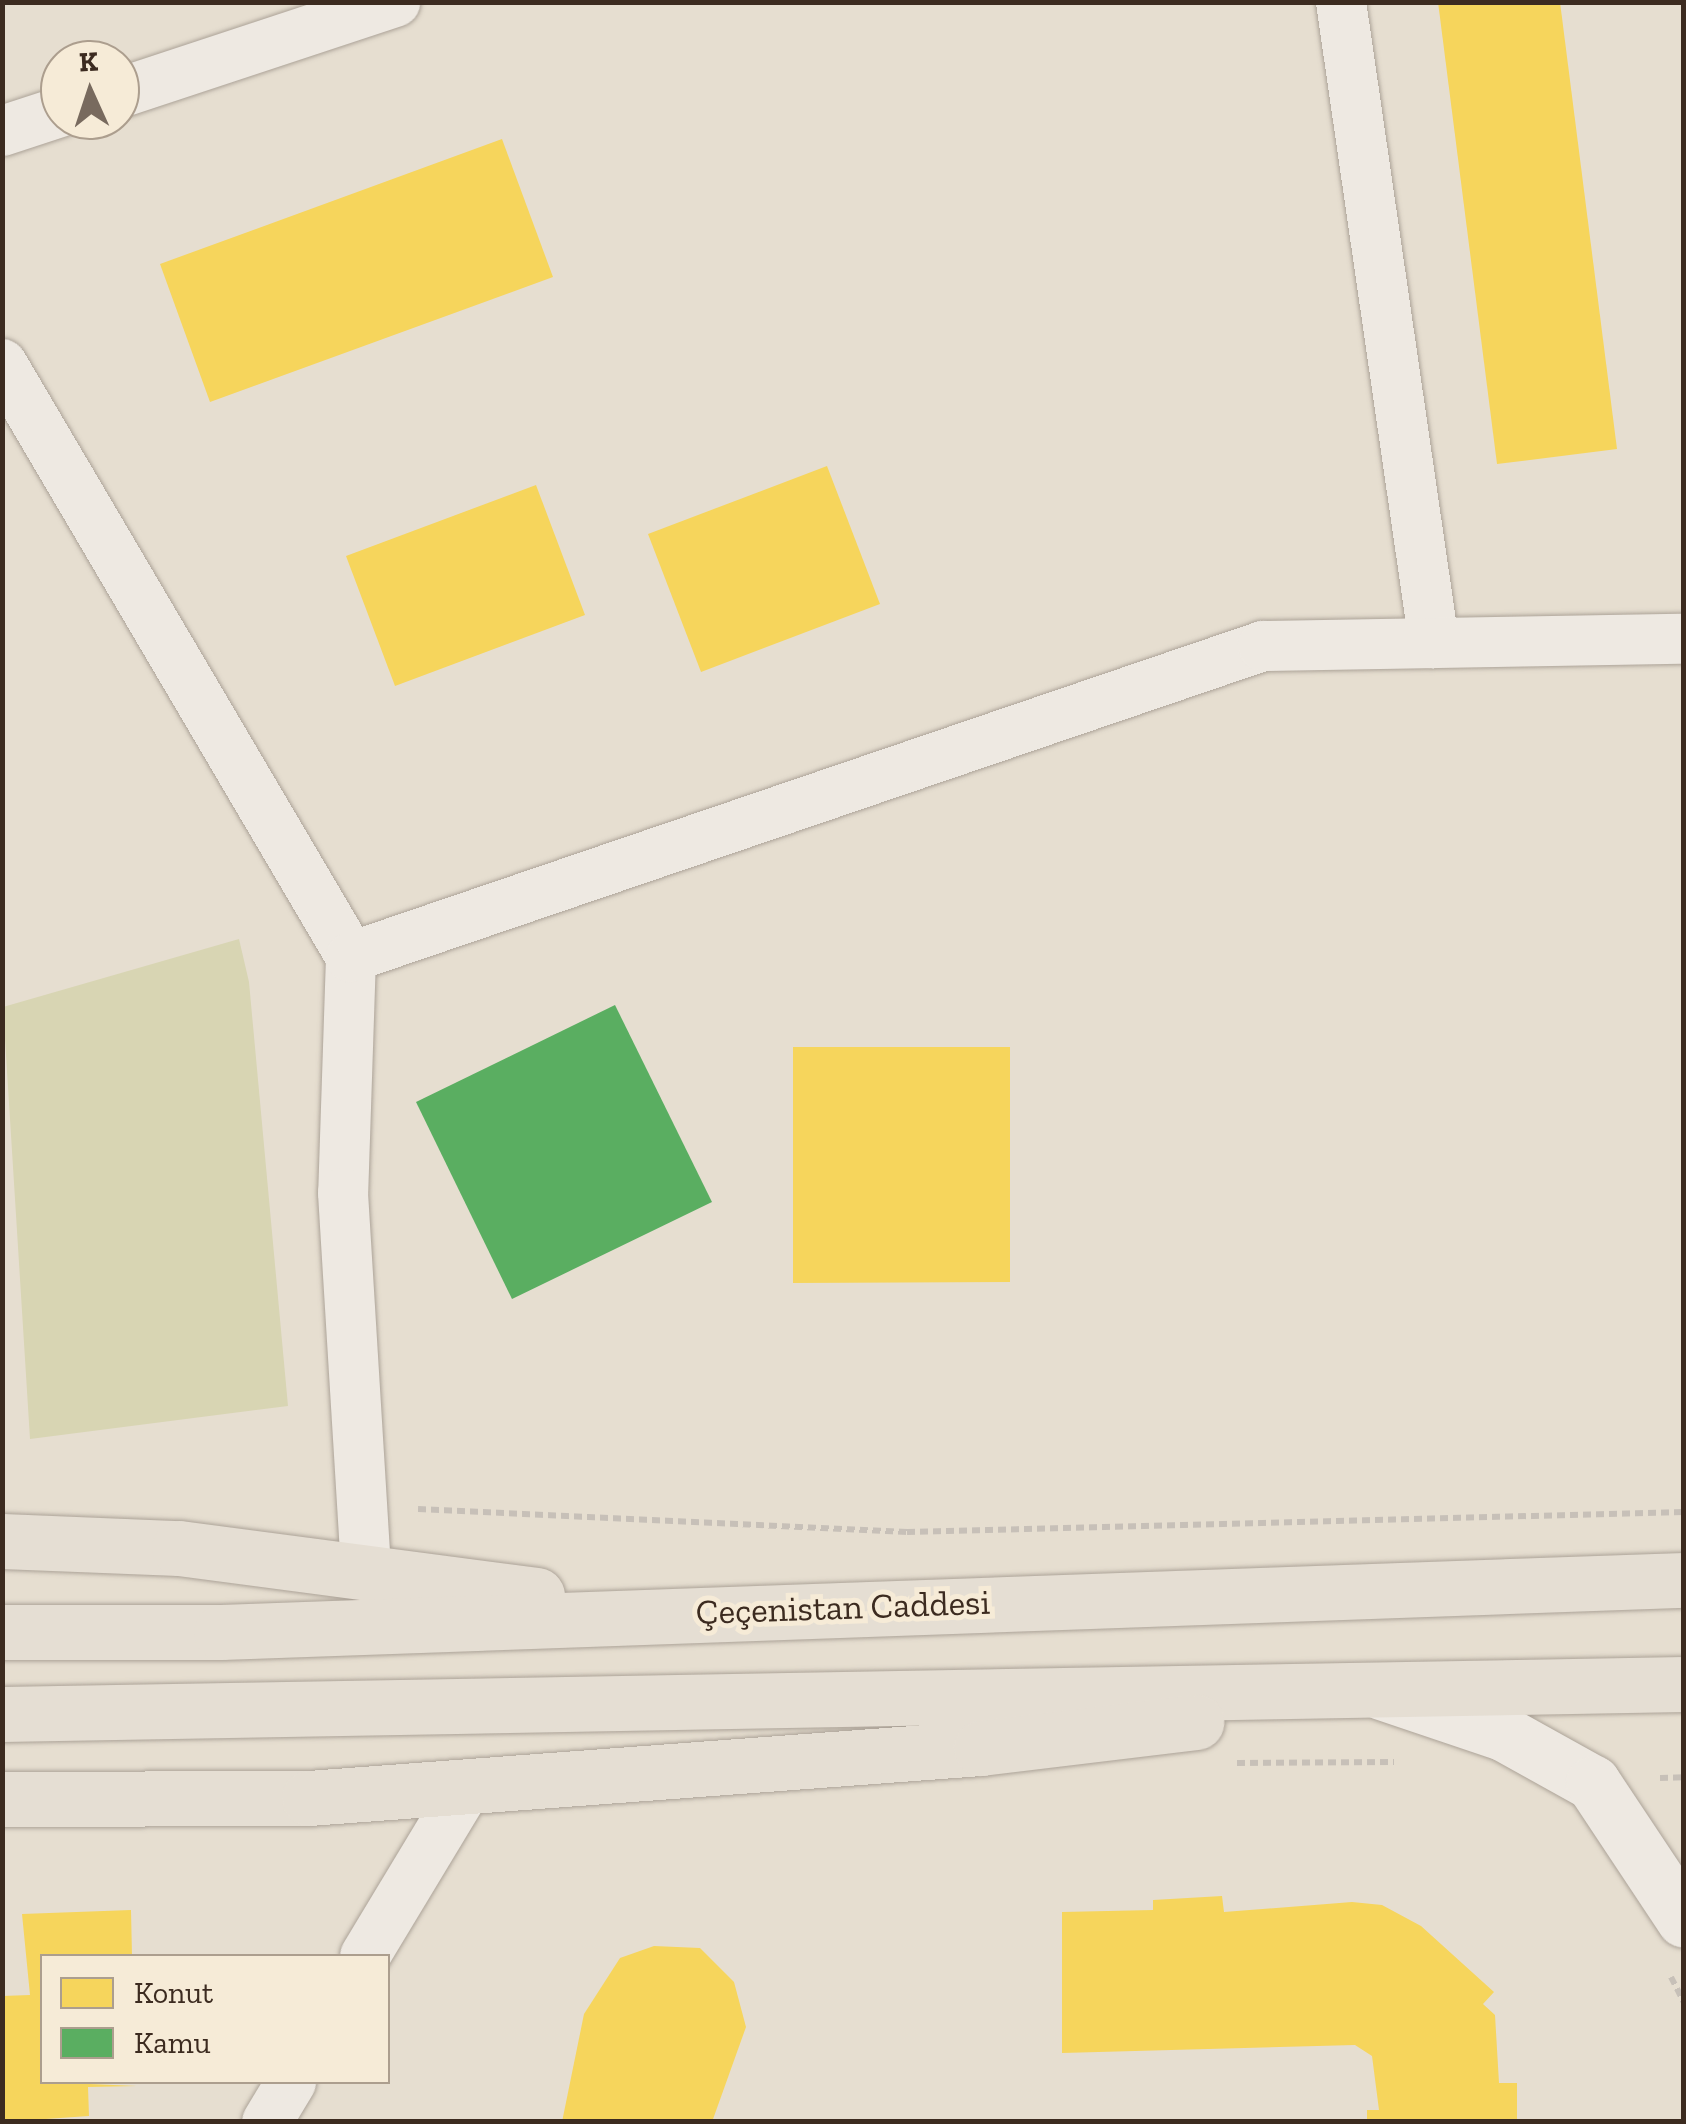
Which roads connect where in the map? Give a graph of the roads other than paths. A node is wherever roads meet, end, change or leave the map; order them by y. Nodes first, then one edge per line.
1 (395, 2) edge
2 (1341, 2) edge
3 (347, 10) edge
4 (140, 86) edge
5 (40, 119) edge
6 (2, 131) edge
7 (2, 364) edge
8 (1684, 638) edge
9 (1434, 643) junction
10 (350, 957) junction
11 (2, 1541) edge
12 (366, 1568) junction
13 (1684, 1580) edge
14 (648, 1613) junction
15 (2, 1632) edge
16 (1684, 1684) edge
17 (1378, 1690) junction
18 (2, 1714) edge
19 (468, 1786) junction
20 (2, 1799) edge
21 (1684, 1920) edge
22 (366, 1954) edge
23 (289, 2084) edge
24 (266, 2122) edge

1 - 3 street
2 - 9 street
3 - 4 street
5 - 6 street
7 - 10 street
8 - 9 street
9 - 10 street
10 - 12 street
11 - 12 main road
12 - 14 main road
13 - 14 main road, Çeçenistan Caddesi
14 - 15 main road, Çeçenistan Caddesi
16 - 17 main road
17 - 18 main road
17 - 19 main road
17 - 21 street
19 - 20 main road
19 - 22 street
23 - 24 street

